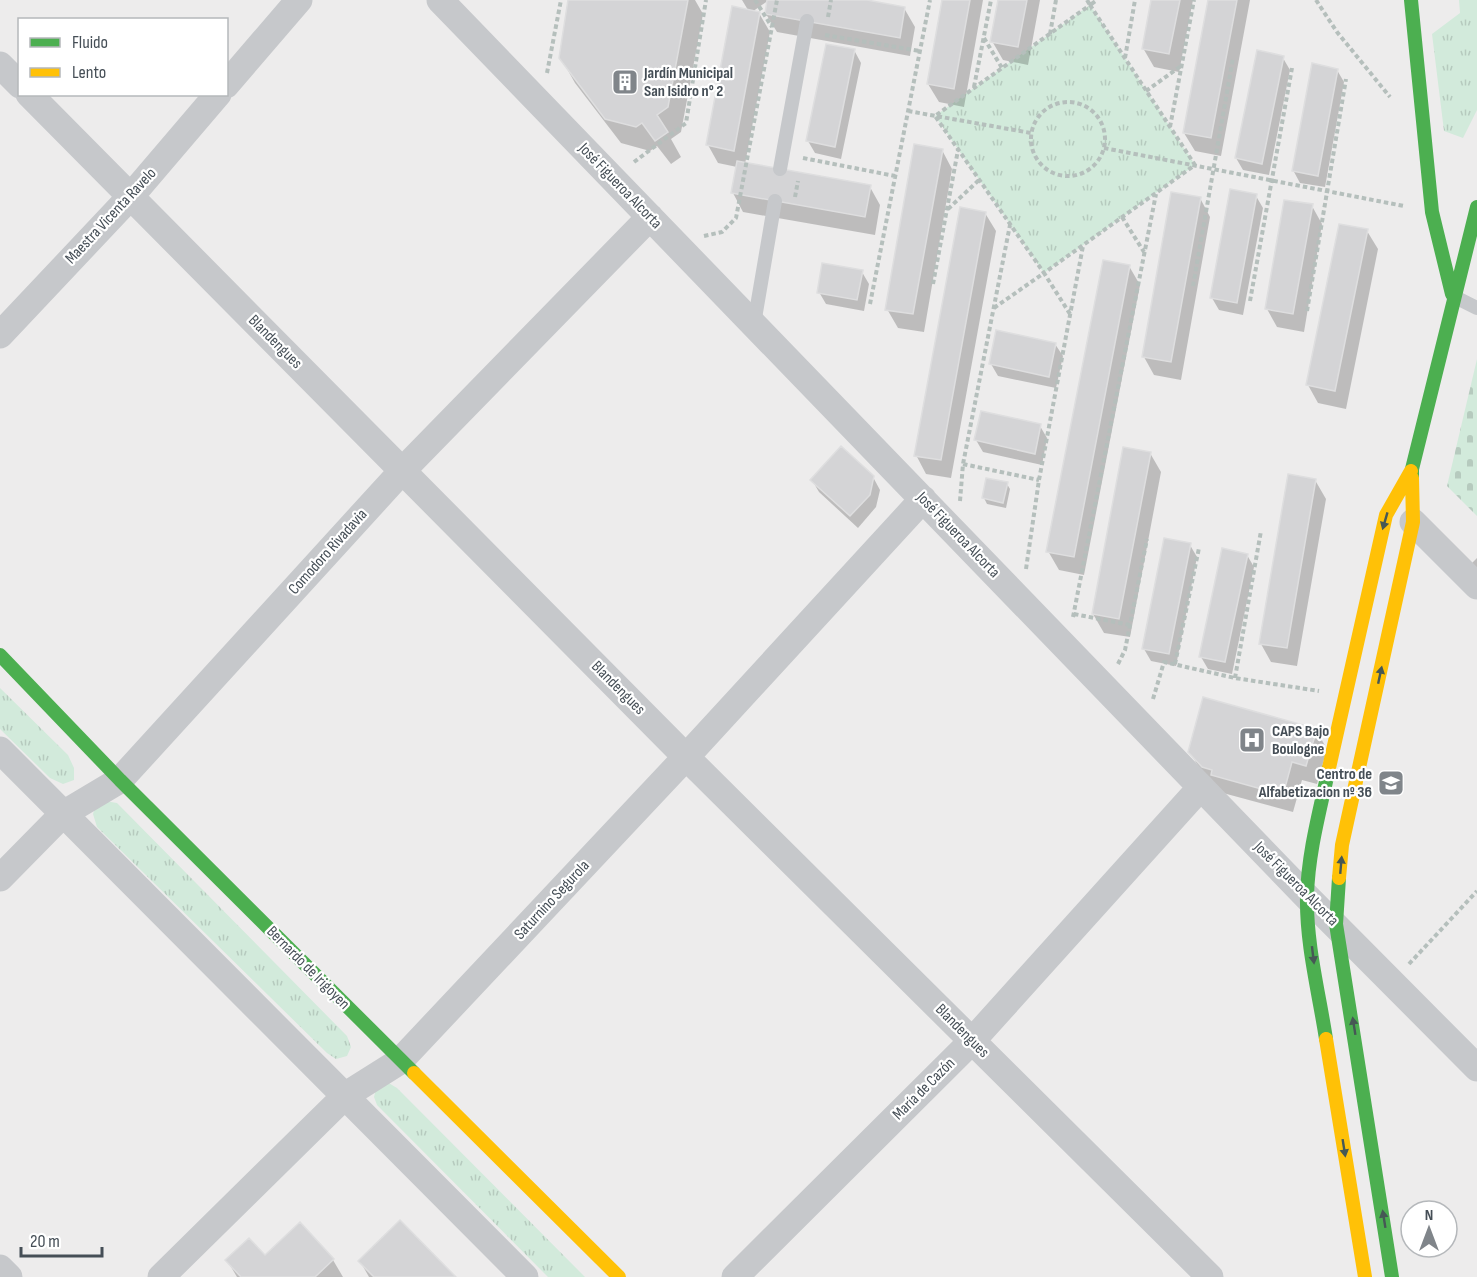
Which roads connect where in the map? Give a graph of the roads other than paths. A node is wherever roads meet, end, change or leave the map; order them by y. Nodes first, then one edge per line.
1 (299, 0) edge
2 (440, 0) edge
3 (1410, 0) edge
4 (807, 21) dead end
5 (0, 65) edge
6 (228, 82) edge
7 (18, 83) edge
8 (31, 96) edge
9 (216, 96) edge
10 (780, 169) dead end
11 (131, 196) junction
12 (775, 201) dead end
13 (1477, 207) edge
14 (659, 226) junction
15 (1453, 296) junction
16 (1477, 308) edge
17 (754, 324) junction
18 (0, 335) edge
19 (1412, 469) junction
20 (402, 471) junction
21 (923, 499) junction
22 (1413, 522) junction
23 (1477, 586) edge
24 (0, 655) edge
25 (0, 750) edge
26 (686, 757) junction
27 (120, 780) junction
28 (1201, 787) junction
29 (63, 814) junction
30 (0, 878) edge
31 (1307, 897) junction
32 (1336, 924) junction
33 (972, 1041) junction
34 (400, 1061) junction
35 (1477, 1068) edge
36 (346, 1095) junction
37 (0, 1268) edge
38 (9, 1277) edge
39 (161, 1277) edge
40 (525, 1277) edge
41 (619, 1277) edge
42 (735, 1277) edge
43 (1209, 1277) edge
44 (1365, 1277) edge
45 (1392, 1277) edge

1 - 6 street
2 - 14 street, José Figueroa Alcorta
3 - 15 main road
4 - 10 lane
5 - 7 street
8 - 11 street, Blandengues
9 - 11 street, Maestra Vicenta Ravelo
11 - 18 street, Maestra Vicenta Ravelo
11 - 20 street, Blandengues
12 - 17 lane
13 - 15 main road
14 - 17 street, José Figueroa Alcorta
14 - 20 street, Comodoro Rivadavia
15 - 16 lane
15 - 19 main road
17 - 21 street, José Figueroa Alcorta
19 - 22 main road
19 -> 31 main road
20 - 26 street, Blandengues
20 - 27 street, Comodoro Rivadavia
21 - 26 street, Saturnino Segurola
21 - 28 street, José Figueroa Alcorta
22 - 23 street
32 -> 22 main road
24 - 27 main road, Bernardo de Irigoyen
25 - 29 street
26 - 33 street, Blandengues
26 - 34 street, Saturnino Segurola
27 - 29 street, Comodoro Rivadavia
27 - 34 main road, Bernardo de Irigoyen
28 - 31 street, José Figueroa Alcorta
28 - 33 street, María de Cazón
29 - 30 street, Comodoro Rivadavia
29 - 36 street
31 - 32 street, José Figueroa Alcorta
31 -> 44 main road
32 - 35 street, José Figueroa Alcorta
45 -> 32 main road
33 - 42 street, María de Cazón
33 - 43 street, Blandengues
34 - 36 street, Saturnino Segurola
34 - 41 main road, Bernardo de Irigoyen
36 - 39 street, Saturnino Segurola
36 - 40 street
37 - 38 street

